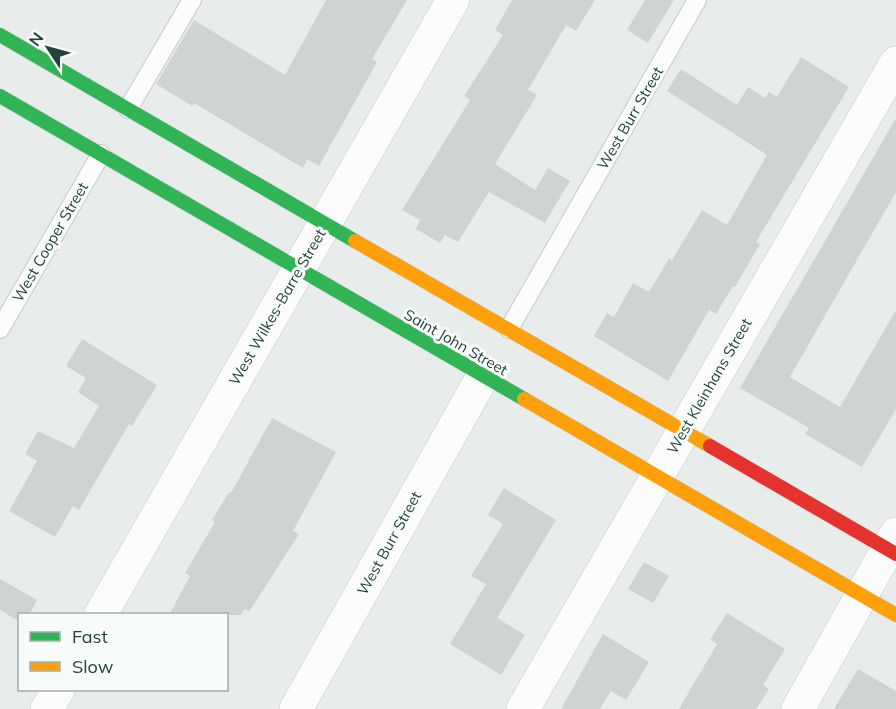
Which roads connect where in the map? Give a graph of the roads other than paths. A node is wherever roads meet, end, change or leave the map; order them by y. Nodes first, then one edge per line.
1 (192, 0) edge
2 (453, 0) edge
3 (697, 0) edge
4 (0, 35) edge
5 (896, 63) edge
6 (0, 96) edge
7 (128, 109) junction
8 (100, 154) junction
9 (325, 223) junction
10 (298, 269) junction
11 (0, 329) edge
12 (509, 329) junction
13 (483, 376) junction
14 (684, 431) junction
15 (656, 477) junction
16 (893, 546) edge
17 (861, 595) junction
18 (101, 613) edge
19 (896, 615) edge
20 (57, 691) edge
21 (46, 709) edge
22 (296, 709) edge
23 (523, 709) edge
24 (798, 709) edge

1 - 7 lane
2 - 9 street, West Wilkes-Barre Street
3 - 12 lane, West Burr Street
4 - 7 main road
5 - 14 street, West Kleinhans Street
6 - 8 main road, Saint John Street
7 - 9 main road
8 - 10 main road, Saint John Street
8 - 11 lane, West Cooper Street
9 - 10 street, West Wilkes-Barre Street
9 - 12 main road
10 - 13 main road, Saint John Street
10 - 18 street, West Wilkes-Barre Street
12 - 14 main road
13 - 15 main road, Saint John Street
13 - 22 street, West Burr Street
14 - 15 street, West Kleinhans Street
14 - 16 main road
15 - 17 main road, Saint John Street
15 - 23 street, West Kleinhans Street
16 - 17 street
17 - 19 main road, Saint John Street
17 - 24 street
20 - 21 street

